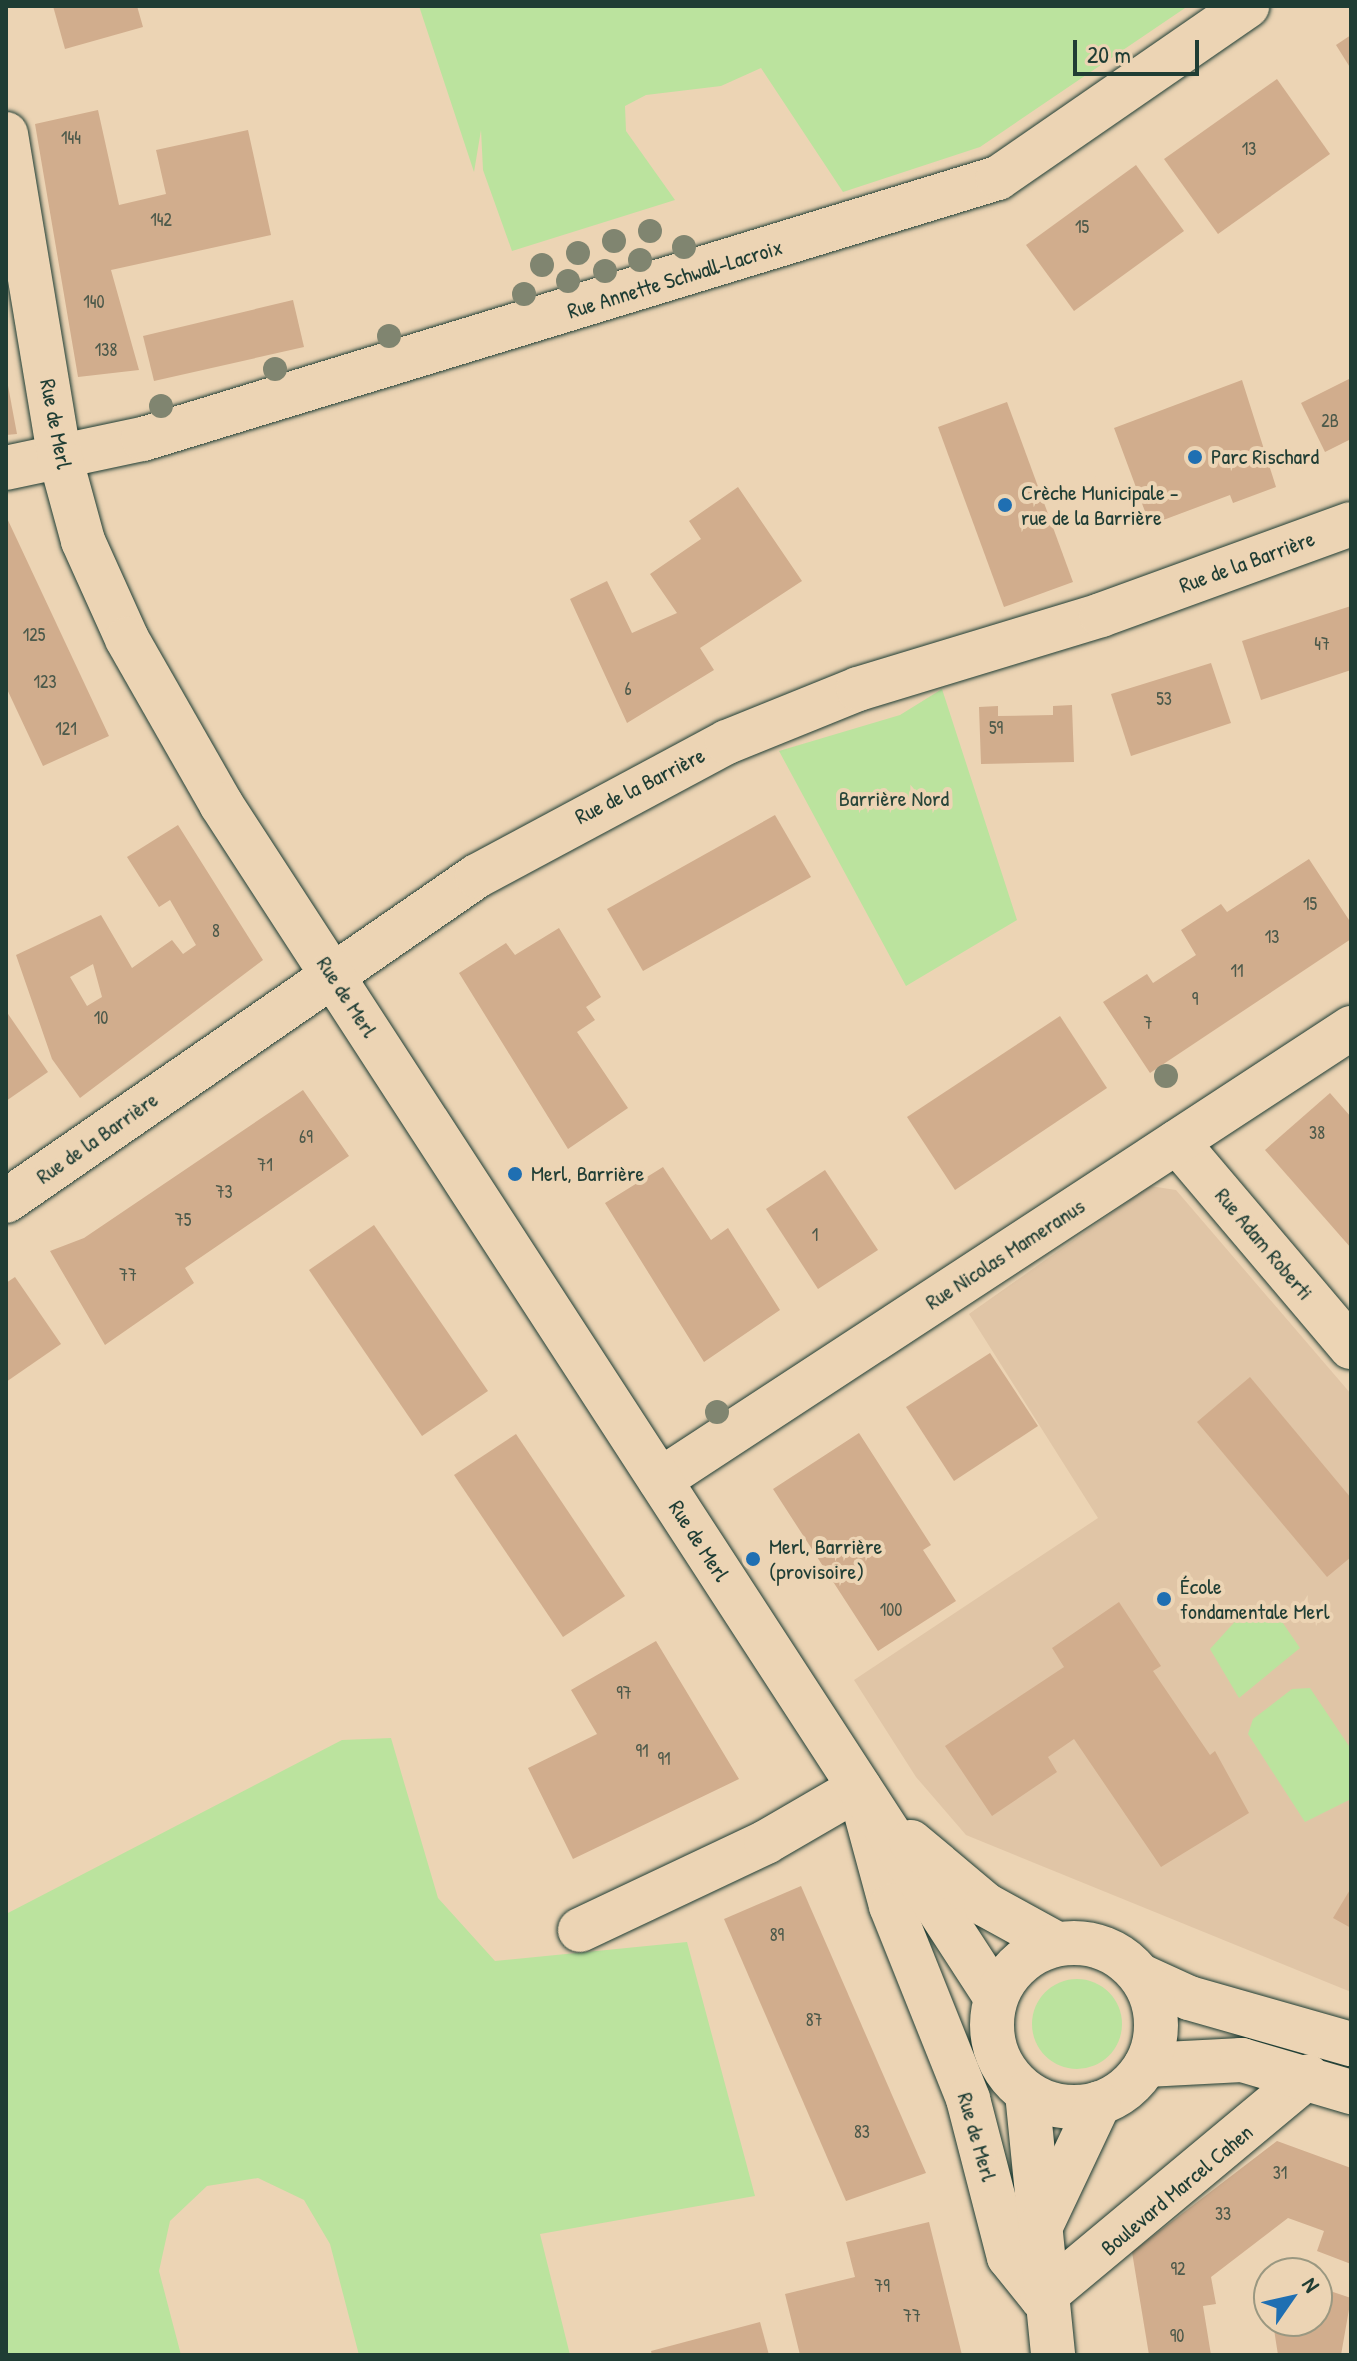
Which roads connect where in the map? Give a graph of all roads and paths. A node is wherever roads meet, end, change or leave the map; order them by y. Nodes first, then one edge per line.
1 (1247, 6) edge
2 (6, 134) edge
3 (59, 453) junction
4 (6, 468) edge
5 (1351, 524) edge
6 (332, 974) junction
7 (1351, 1028) edge
8 (1177, 1142) junction
9 (6, 1201) edge
10 (1351, 1347) edge
11 (660, 1480) junction
12 (859, 1788) junction
13 (580, 1930) dead end
14 (1057, 1944) junction
15 (1141, 1976) junction
16 (996, 1998) junction
17 (1351, 2044) edge
18 (1146, 2065) junction
19 (1308, 2076) junction
20 (1351, 2092) edge
21 (1027, 2093) junction
22 (1099, 2103) junction
23 (1037, 2233) junction
24 (1042, 2298) junction
25 (1053, 2355) edge

1 - 3 street, Rue Annette Schwall-Lacroix
2 - 3 street, Rue de Merl
3 - 4 street, Rue Annette Schwall-Lacroix
3 - 6 street, Rue de Merl
5 - 6 street, Rue de la Barrière
6 - 9 street, Rue de la Barrière
6 - 11 street, Rue de Merl
7 - 8 street, Rue Nicolas Mameranus
8 - 10 street, Rue Adam Roberti
8 - 11 street, Rue Nicolas Mameranus
11 - 12 street, Rue de Merl
12 - 13 street
12 - 14 street, Rue de Merl
12 - 16 street, Rue de Merl
12 - 24 street, Rue de Merl
14 - 15 street, Rue de Merl
14 - 16 street
15 - 17 street
15 - 18 street
16 - 21 street
18 - 19 street
18 - 22 street
19 - 20 street
19 - 24 street, Boulevard Marcel Cahen
21 - 22 street
21 - 23 street, Rue de Merl
22 - 23 street, Rue de Merl
23 - 24 street, Rue de Merl
24 - 25 street, Rue de Merl

